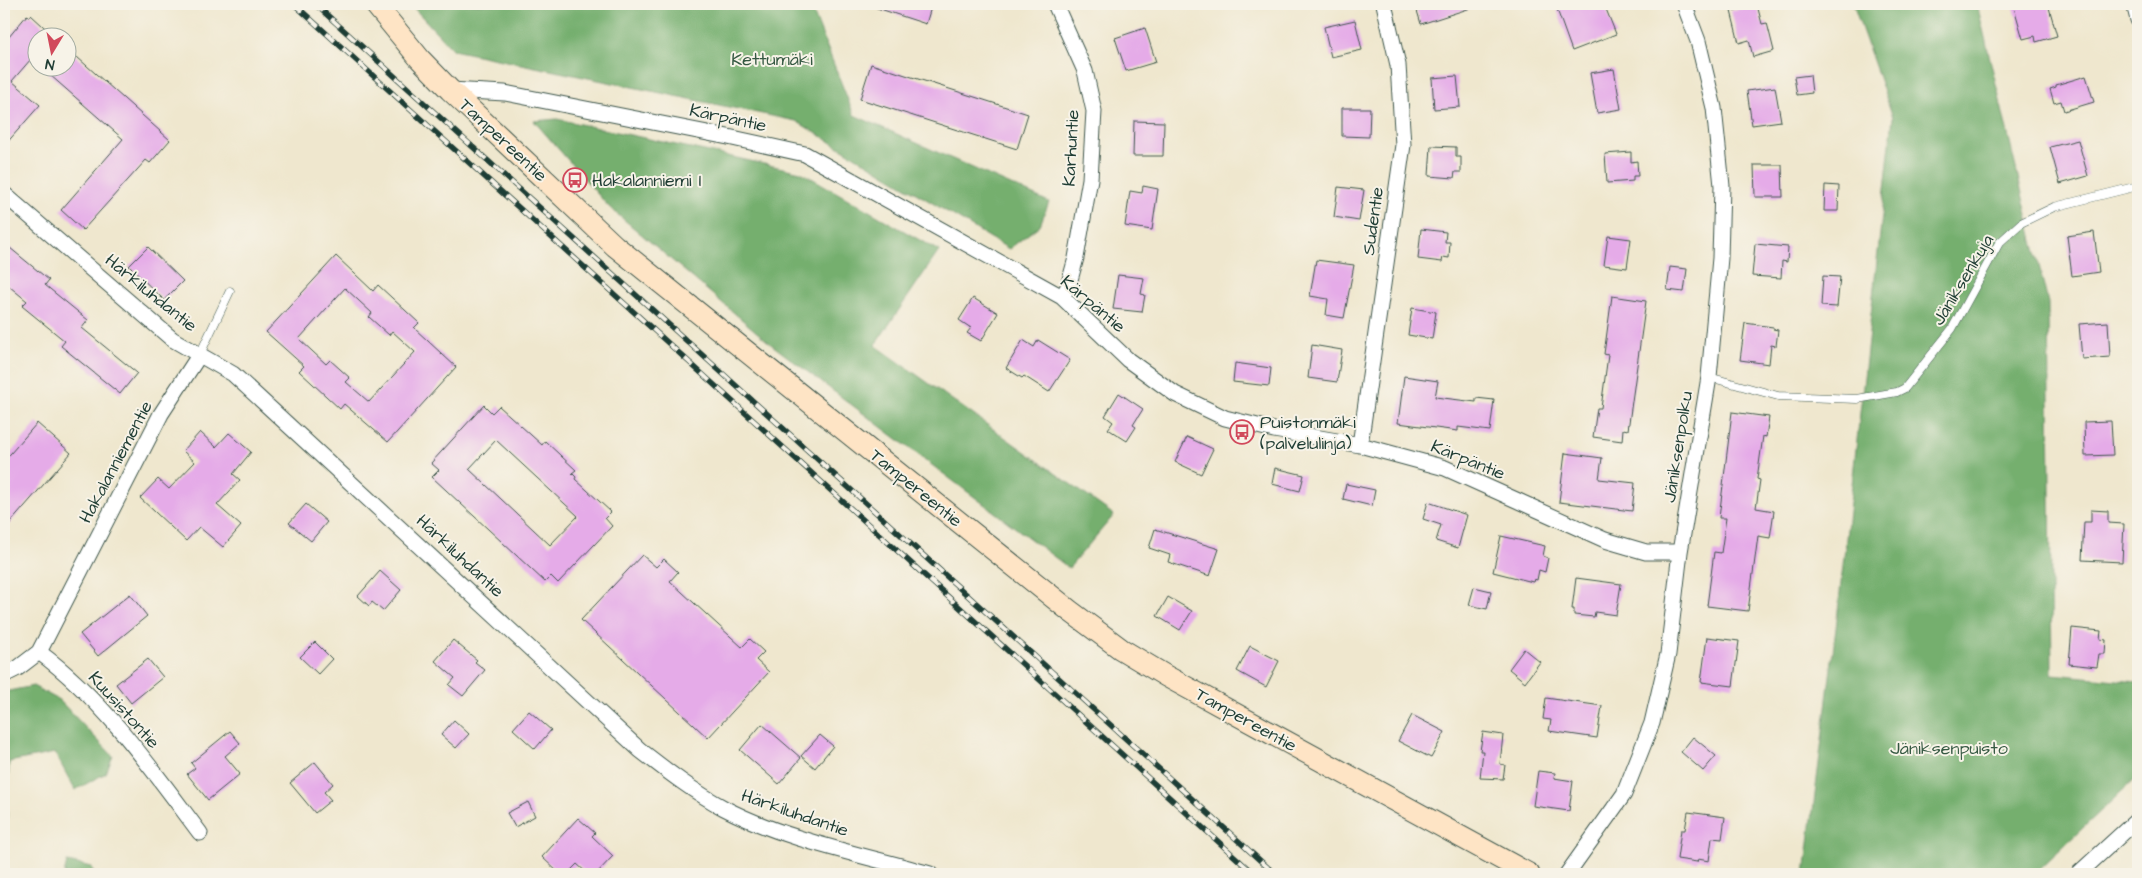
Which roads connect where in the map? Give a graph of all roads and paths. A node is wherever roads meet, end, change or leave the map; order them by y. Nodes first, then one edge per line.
1 (375, 4) edge
2 (1055, 4) edge
3 (1384, 4) edge
4 (1684, 4) edge
5 (2134, 4) edge
6 (2138, 20) edge
7 (450, 90) junction
8 (2138, 186) edge
9 (4, 194) edge
10 (230, 291) dead end
11 (1062, 297) junction
12 (200, 354) junction
13 (1709, 377) junction
14 (1360, 445) junction
15 (1680, 552) junction
16 (39, 652) junction
17 (4, 675) edge
18 (2138, 819) edge
19 (200, 833) dead end
20 (930, 874) edge
21 (1529, 874) edge
22 (1567, 874) edge
23 (2078, 874) edge

1 - 7 main road, Tampereentie
2 - 11 street, Karhuntie
3 - 14 street, Sudentie
4 - 13 street, Jäniksenpolku
5 - 6 street
7 - 11 street, Kärpäntie
7 - 21 main road, Tampereentie
8 - 13 lane, Jäniksenkuja
9 - 12 street, Härkiluhdantie
10 - 12 lane, Hakalanniementie
11 - 14 street, Kärpäntie
12 - 16 street, Hakalanniementie
12 - 20 street, Härkiluhdantie
13 - 15 street, Jäniksenpolku
14 - 15 street, Kärpäntie
15 - 22 street, Jäniksenpolku
16 - 17 street
16 - 19 street, Kuusistontie
18 - 23 street

